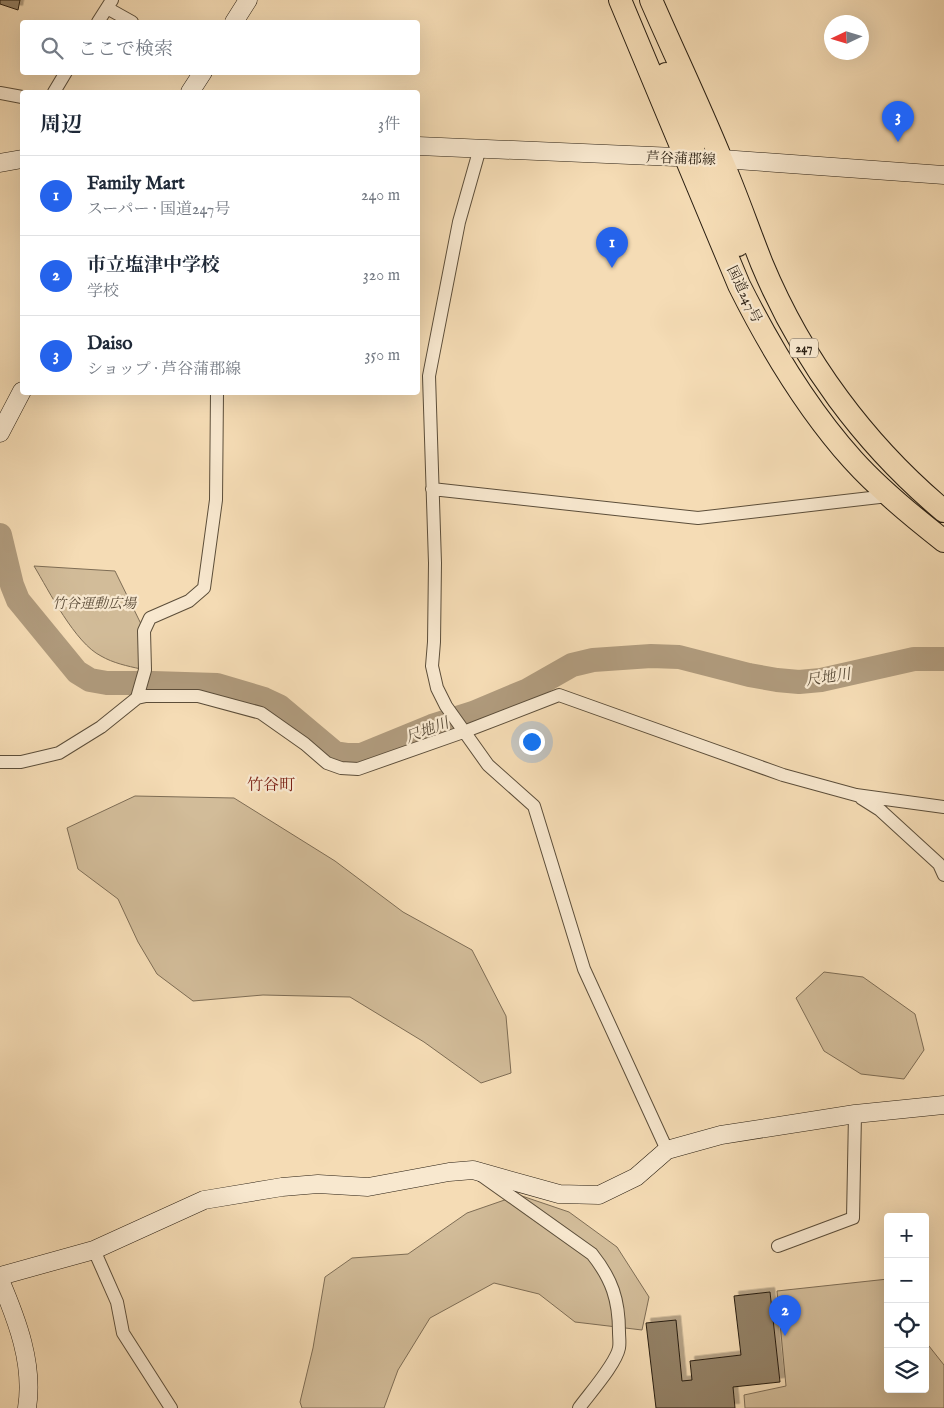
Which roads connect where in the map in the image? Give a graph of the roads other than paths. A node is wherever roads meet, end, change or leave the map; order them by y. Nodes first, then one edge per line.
1 (248, 0) edge
2 (620, 0) edge
3 (640, 0) edge
4 (651, 0) edge
5 (109, 4) edge
6 (99, 20) edge
7 (129, 20) edge
8 (235, 20) edge
9 (64, 75) edge
10 (200, 75) edge
11 (55, 90) edge
12 (191, 90) edge
13 (0, 93) edge
14 (20, 97) edge
15 (420, 146) edge
16 (480, 148) junction
17 (20, 158) edge
18 (685, 158) junction
19 (722, 159) junction
20 (0, 163) edge
21 (944, 175) edge
22 (774, 348) junction
23 (423, 374) edge
24 (20, 395) edge
25 (217, 395) edge
26 (0, 433) edge
27 (432, 489) junction
28 (888, 496) junction
29 (941, 505) edge
30 (944, 541) edge
31 (138, 696) junction
32 (464, 730) junction
33 (0, 762) edge
34 (856, 794) junction
35 (944, 807) edge
36 (944, 875) edge
37 (944, 1105) edge
38 (855, 1114) junction
39 (667, 1150) junction
40 (472, 1170) junction
41 (778, 1246) dead end
42 (94, 1250) junction
43 (0, 1276) edge
44 (0, 1280) edge
45 (27, 1408) edge
46 (171, 1408) edge
47 (579, 1408) edge

1 - 8 street
2 - 18 highway, 国道247号 / 247
3 - 18 highway
4 - 19 highway, 国道247号 / 247
5 - 6 street
5 - 7 street
9 - 11 street
10 - 12 street
13 - 14 street
15 - 16 street, 芦谷蒲郡線
16 - 18 street, 芦谷蒲郡線
16 - 23 street
17 - 20 street
18 - 19 street, 芦谷蒲郡線
18 - 22 highway, 国道247号 / 247
19 - 21 street, 芦谷蒲郡線
19 - 22 highway, 247
19 - 29 highway, 国道247号 / 247
22 - 28 highway, 国道247号 / 247
23 - 27 street
24 - 26 street
25 - 31 street
27 - 28 street
27 - 32 street
28 - 30 highway, 国道247号 / 247
31 - 32 street
31 - 33 street
32 - 34 street
32 - 39 street
34 - 35 street
34 - 36 street
37 - 38 street
38 - 39 street
38 - 41 street
39 - 40 street
40 - 42 street
40 - 47 street
42 - 43 street
42 - 46 street
44 - 45 street

